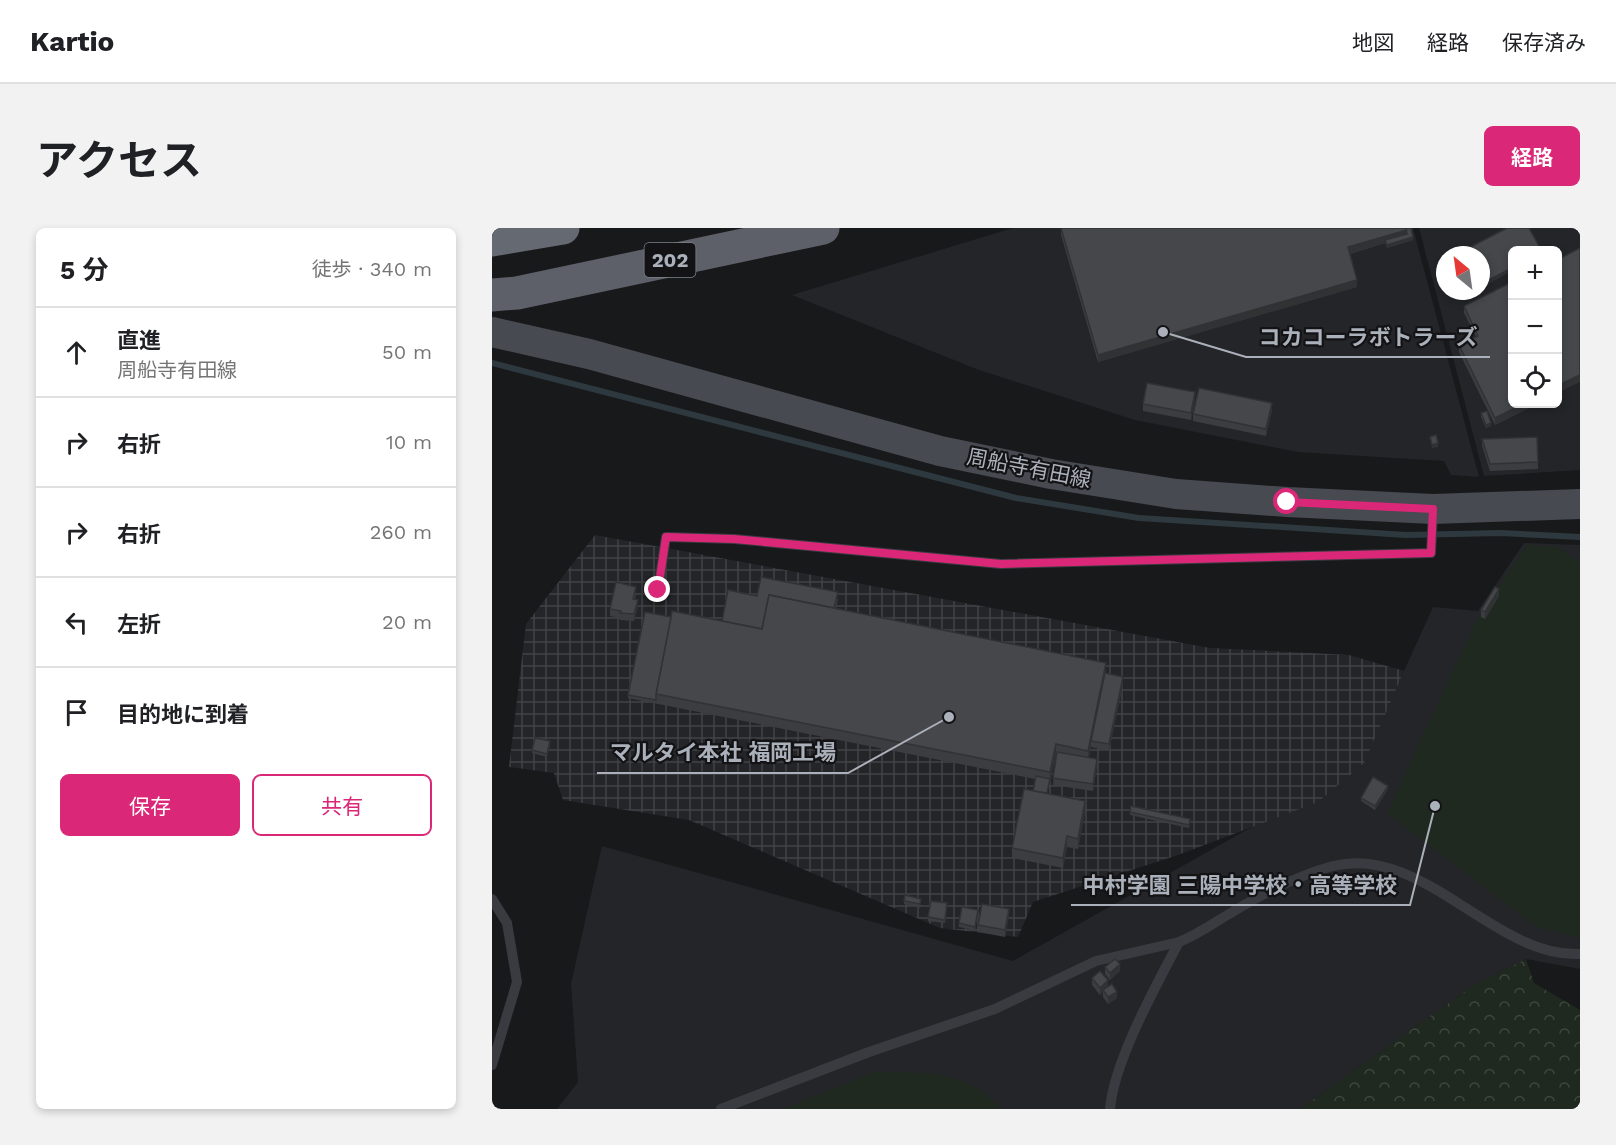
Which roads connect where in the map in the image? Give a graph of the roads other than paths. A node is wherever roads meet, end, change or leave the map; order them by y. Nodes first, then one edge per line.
1 (563, 228) edge
2 (823, 228) edge
3 (492, 240) edge
4 (504, 294) edge
5 (492, 332) edge
6 (1580, 504) edge
7 (1433, 509) junction
8 (658, 590) dead end
9 (492, 899) edge
10 (1179, 942) junction
11 (1580, 954) edge
12 (492, 1065) edge
13 (722, 1109) edge
14 (1110, 1109) edge

1 - 3 highway
2 - 4 highway, 202
5 - 7 main road, 周船寺有田線
6 - 7 main road, 周船寺有田線
7 - 8 lane
9 - 12 lane
10 - 11 lane
10 - 13 lane
10 - 14 lane

